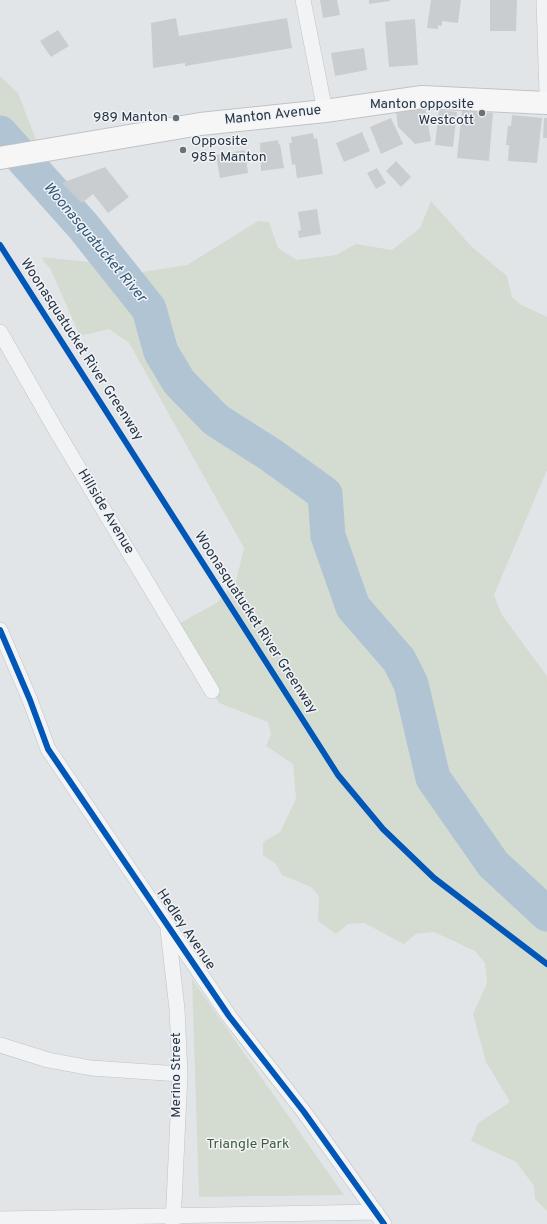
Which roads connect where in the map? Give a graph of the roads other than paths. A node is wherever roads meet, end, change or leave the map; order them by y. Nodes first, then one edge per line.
1 (303, 0) edge
2 (544, 0) edge
3 (547, 93) edge
4 (547, 103) edge
5 (325, 111) junction
6 (0, 158) edge
7 (0, 332) edge
8 (0, 630) edge
9 (212, 691) dead end
10 (167, 927) junction
11 (0, 1045) edge
12 (180, 1074) junction
13 (380, 1218) edge
14 (0, 1219) edge
15 (173, 1221) edge

1 - 5 street
2 - 3 street
4 - 5 main road, Manton Avenue
5 - 6 main road, Manton Avenue
7 - 9 street, Hillside Avenue
8 - 10 street, Hedley Avenue
10 - 12 street, Merino Street
10 - 13 street, Hedley Avenue
11 - 12 street
12 - 15 street, Merino Street
13 - 15 street
14 - 15 street

